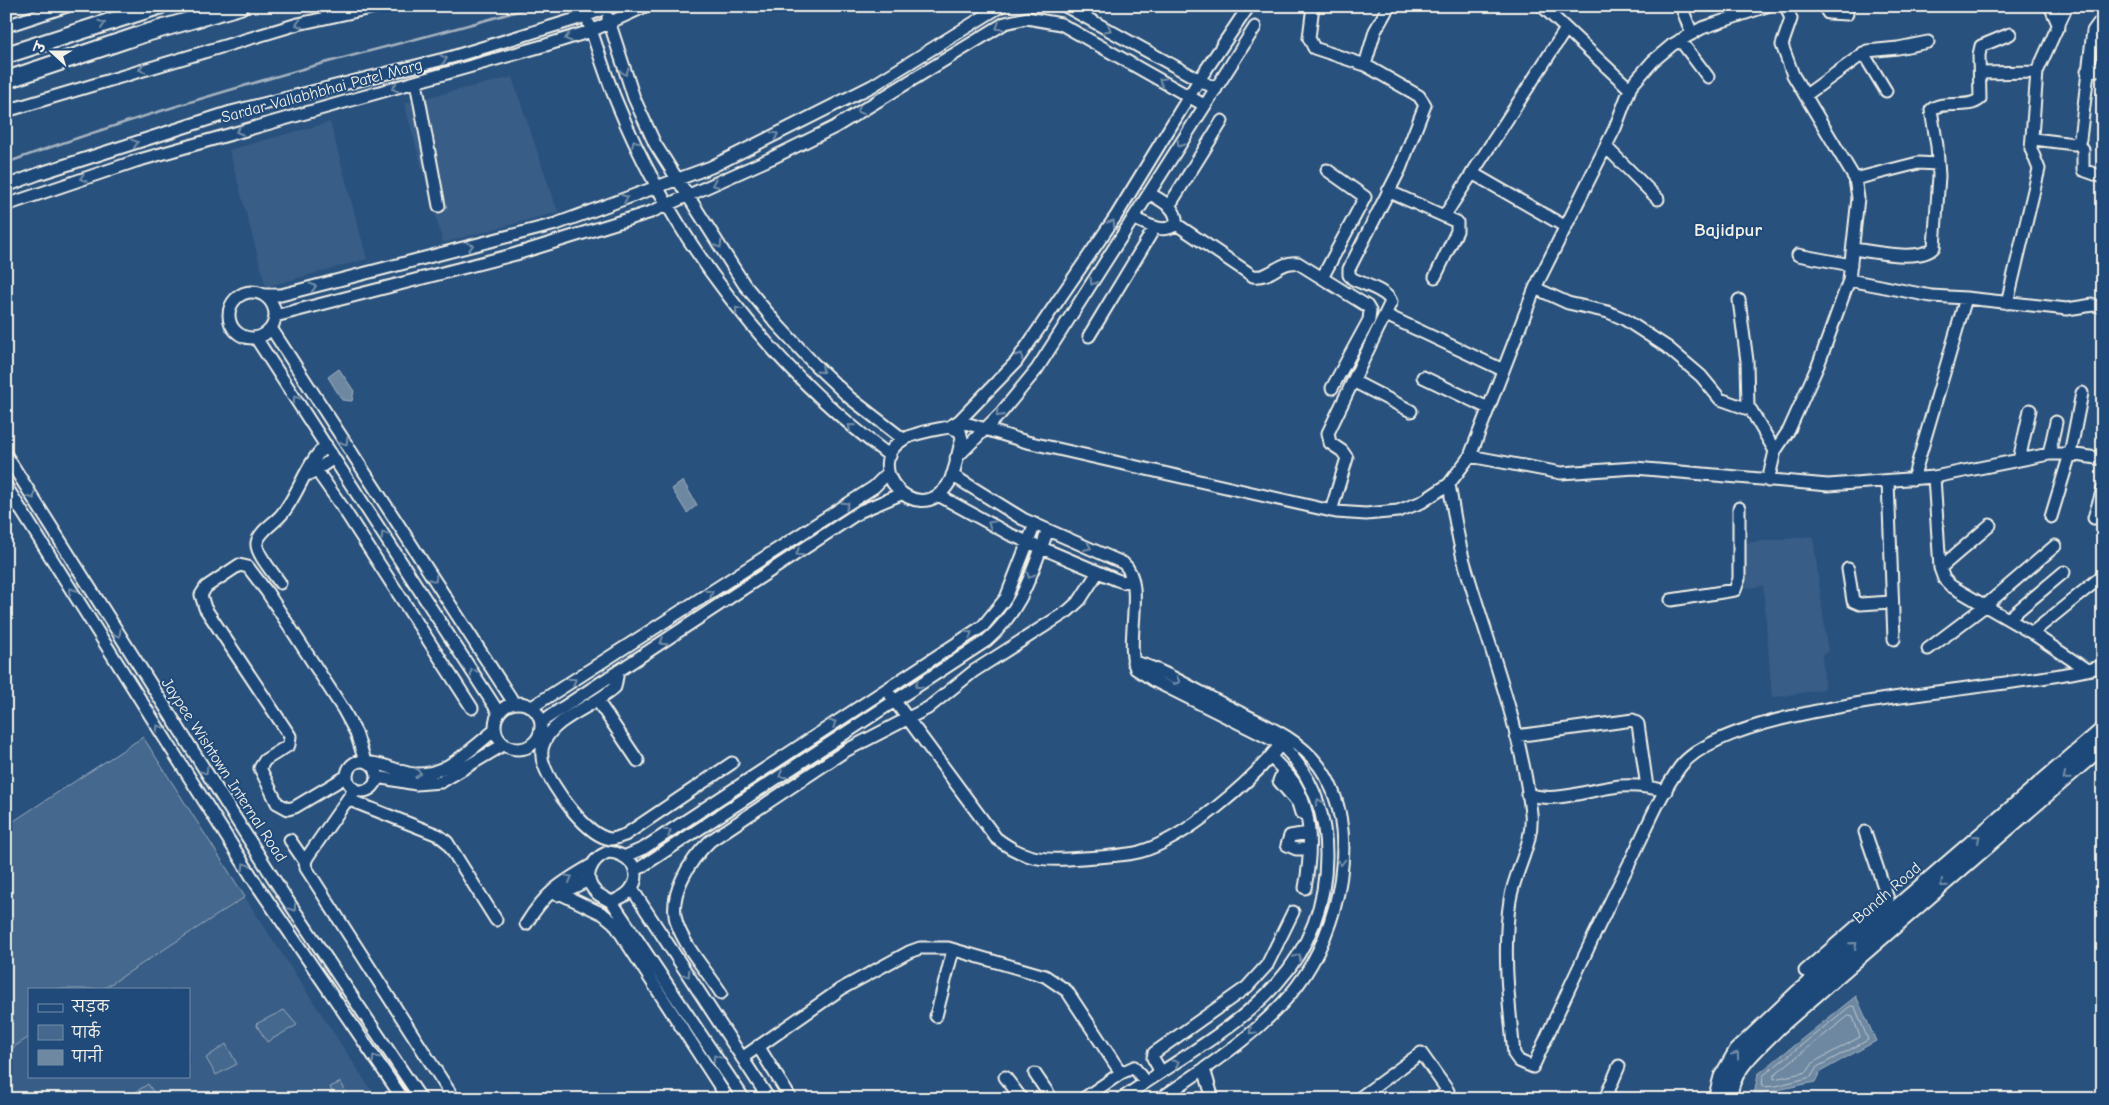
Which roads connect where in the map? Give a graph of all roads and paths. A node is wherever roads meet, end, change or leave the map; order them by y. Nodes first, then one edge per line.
1 (67, 6) edge
2 (159, 6) edge
3 (240, 6) edge
4 (380, 6) edge
5 (646, 6) edge
6 (1002, 6) edge
7 (1065, 6) edge
8 (1249, 6) edge
9 (1313, 6) edge
10 (1389, 6) edge
11 (1542, 6) edge
12 (1681, 6) edge
13 (1767, 6) edge
14 (1786, 6) edge
15 (1824, 6) edge
16 (2050, 6) edge
17 (2067, 6) edge
18 (607, 8) edge
19 (1750, 10) edge
20 (1848, 14) dead end
21 (586, 16) junction
22 (2103, 22) edge
23 (610, 23) junction
24 (6, 26) edge
25 (2059, 26) junction
26 (1255, 27) dead end
27 (1566, 29) junction
28 (591, 31) junction
29 (1692, 34) junction
30 (2010, 34) dead end
31 (1680, 40) junction
32 (1928, 42) dead end
33 (1863, 53) junction
34 (6, 55) edge
35 (2103, 63) edge
36 (1365, 65) junction
37 (2087, 71) junction
38 (2037, 72) junction
39 (1980, 73) junction
40 (1708, 77) dead end
41 (6, 80) edge
42 (1199, 80) junction
43 (416, 82) junction
44 (1216, 88) junction
45 (1630, 90) junction
46 (1886, 91) dead end
47 (1806, 95) junction
48 (1189, 97) junction
49 (1204, 105) junction
50 (6, 111) edge
51 (815, 115) junction
52 (1222, 121) dead end
53 (821, 134) junction
54 (2034, 139) junction
55 (2077, 142) junction
56 (1606, 147) junction
57 (1938, 164) junction
58 (1327, 170) dead end
59 (1472, 173) junction
60 (2103, 178) edge
61 (1855, 179) junction
62 (677, 180) junction
63 (6, 186) edge
64 (657, 187) junction
65 (1388, 191) junction
66 (1149, 193) junction
67 (687, 196) junction
68 (1658, 199) dead end
69 (6, 205) edge
70 (668, 205) junction
71 (438, 206) dead end
72 (1169, 206) junction
73 (1445, 215) junction
74 (1133, 218) junction
75 (1176, 224) junction
76 (1155, 227) junction
77 (1566, 227) junction
78 (1853, 249) junction
79 (1798, 255) dead end
80 (1851, 265) junction
81 (1435, 277) dead end
82 (1322, 278) junction
83 (1849, 280) junction
84 (1535, 288) junction
85 (265, 295) junction
86 (1966, 298) junction
87 (1739, 300) dead end
88 (2007, 303) junction
89 (2102, 303) edge
90 (1386, 315) junction
91 (275, 316) junction
92 (271, 328) junction
93 (1089, 336) dead end
94 (256, 338) junction
95 (1503, 370) junction
96 (1423, 377) dead end
97 (1353, 382) junction
98 (1332, 388) dead end
99 (2082, 393) dead end
100 (1488, 408) junction
101 (1748, 408) junction
102 (2030, 410) dead end
103 (1411, 411) dead end
104 (959, 422) junction
105 (2056, 422) dead end
106 (948, 427) junction
107 (984, 431) junction
108 (903, 439) junction
109 (326, 445) junction
110 (1775, 451) junction
111 (2049, 454) junction
112 (2070, 454) junction
113 (6, 455) edge
114 (890, 456) junction
115 (1470, 456) junction
116 (334, 458) junction
117 (956, 458) junction
118 (2103, 458) edge
119 (2019, 460) junction
120 (317, 471) junction
121 (888, 473) junction
122 (952, 475) junction
123 (1934, 476) junction
124 (304, 477) junction
125 (1913, 479) junction
126 (1768, 481) junction
127 (1888, 481) junction
128 (1449, 484) junction
129 (6, 486) edge
130 (2103, 489) edge
131 (901, 494) junction
132 (938, 495) junction
133 (1739, 508) dead end
134 (1331, 511) junction
135 (2050, 517) dead end
136 (2094, 518) dead end
137 (1035, 524) junction
138 (1990, 525) dead end
139 (1048, 530) junction
140 (1028, 542) junction
141 (2055, 546) dead end
142 (1041, 548) junction
143 (1940, 568) junction
144 (1848, 569) dead end
145 (1098, 572) junction
146 (2064, 572) dead end
147 (2101, 577) dead end
148 (1132, 579) junction
149 (280, 583) dead end
150 (1671, 600) dead end
151 (1892, 602) junction
152 (1984, 606) junction
153 (2008, 619) junction
154 (2032, 633) junction
155 (1894, 639) dead end
156 (1928, 649) dead end
157 (1133, 662) junction
158 (2103, 666) edge
159 (2087, 670) junction
160 (618, 672) junction
161 (886, 688) junction
162 (597, 700) junction
163 (895, 701) junction
164 (514, 703) junction
165 (532, 707) junction
166 (472, 708) dead end
167 (881, 710) junction
168 (499, 713) junction
169 (907, 718) junction
170 (541, 722) junction
171 (891, 726) junction
172 (495, 730) junction
173 (2103, 730) edge
174 (1516, 736) junction
175 (1280, 744) junction
176 (503, 745) junction
177 (2103, 745) edge
178 (1271, 757) junction
179 (638, 761) dead end
180 (368, 762) junction
181 (732, 763) dead end
182 (347, 776) junction
183 (377, 777) junction
184 (1647, 787) junction
185 (1666, 792) junction
186 (352, 793) junction
187 (1528, 794) junction
188 (1304, 830) junction
189 (1865, 832) dead end
190 (290, 840) dead end
191 (1308, 849) junction
192 (626, 856) junction
193 (305, 862) junction
194 (590, 866) junction
195 (635, 871) junction
196 (589, 880) junction
197 (1305, 888) dead end
198 (632, 889) junction
199 (556, 893) junction
200 (612, 902) junction
201 (1293, 912) dead end
202 (496, 920) dead end
203 (526, 924) dead end
204 (682, 935) junction
205 (668, 945) junction
206 (953, 950) junction
207 (1805, 971) dead end
208 (722, 993) dead end
209 (1265, 998) junction
210 (1272, 1013) junction
211 (936, 1016) dead end
212 (758, 1046) junction
213 (742, 1058) junction
214 (1620, 1066) dead end
215 (1204, 1069) junction
216 (1161, 1072) junction
217 (1121, 1073) junction
218 (1035, 1074) dead end
219 (1005, 1077) dead end
220 (1145, 1082) junction
221 (403, 1099) edge
222 (421, 1099) edge
223 (454, 1099) edge
224 (728, 1099) edge
225 (744, 1099) edge
226 (769, 1099) edge
227 (791, 1099) edge
228 (1022, 1099) edge
229 (1052, 1099) edge
230 (1083, 1099) edge
231 (1120, 1099) edge
232 (1160, 1099) edge
233 (1213, 1099) edge
234 (1358, 1099) edge
235 (1438, 1099) edge
236 (1605, 1099) edge
237 (1716, 1099) edge
238 (1729, 1099) edge

1 - 24 street
34 -> 2 highway
3 - 41 highway
4 -> 50 street
5 - 23 street, Sardar Vallabhbhai Patel Marg
6 - 51 street
7 -> 42 street
8 - 42 street
9 - 36 street
10 - 36 street
11 - 27 street
12 - 29 street
13 - 19 street
14 - 47 street
15 - 20 street
16 - 25 street
17 - 25 street
18 - 21 street, Sardar Vallabhbhai Patel Marg
18 - 23 street
19 - 29 street
21 - 28 street
63 -> 21 street, Sardar Vallabhbhai Patel Marg
22 - 37 street
23 - 28 street, Sardar Vallabhbhai Patel Marg
23 -> 62 street
25 - 38 street
26 - 44 street
27 - 45 street
27 - 59 street
28 -> 43 street, Sardar Vallabhbhai Patel Marg
64 -> 28 street
29 - 31 street
30 - 39 street
31 - 40 street
31 - 45 street
32 - 33 street
33 - 46 street
33 - 47 street
35 - 37 street
36 - 65 street
37 - 55 street
38 - 39 street
38 - 54 street
39 - 57 street
42 - 44 street
42 - 48 street
43 -> 69 street, Sardar Vallabhbhai Patel Marg
43 - 71 street
44 - 49 street
45 - 56 street
47 - 61 street
48 - 49 street
48 -> 53 street
104 -> 48 street
49 -> 66 street
51 - 53 street
62 -> 51 street
52 - 72 street
53 -> 67 street
54 - 55 street
54 - 88 street
55 - 60 street
56 - 68 street
56 - 77 street
57 - 61 street
57 - 78 street
58 - 82 street
59 - 73 street
59 - 77 street
61 - 78 street
62 - 64 street
62 - 67 street
64 - 70 street
85 -> 64 street
65 - 73 street
65 - 90 street
66 - 72 street
66 - 74 street
67 - 70 street
67 -> 108 street
70 - 91 street
114 -> 70 street
72 - 75 street
73 - 81 street
74 - 76 street
74 -> 107 street
75 - 76 street
75 - 82 street
76 - 93 street
77 - 84 street
78 - 80 street
79 - 80 street
80 - 83 street
82 - 98 street
83 - 86 street
83 - 110 street
84 - 95 street
84 - 101 street
85 - 91 street
85 - 94 street
86 - 88 street
86 - 125 street
87 - 101 street
88 - 89 street
90 - 95 street
90 - 97 street
91 - 92 street
92 - 94 street
92 -> 164 street
109 -> 94 street
95 - 100 street
96 - 100 street
97 - 103 street
97 - 134 street
99 - 112 street
100 - 115 street
101 - 110 street
102 - 119 street
104 - 106 street
104 - 107 street
105 - 111 street
106 - 108 street
106 - 117 street
107 - 117 street
107 - 134 street
108 - 114 street
109 - 116 street
109 - 124 street
110 - 126 street
111 - 112 street
111 - 119 street
112 - 118 street
112 - 135 street
113 -> 222 street, Jaypee Wishtown Internal Road
114 - 121 street
115 - 126 street
115 - 128 street
116 - 120 street
168 -> 116 street
117 - 122 street
119 - 123 street
120 - 124 street
120 - 166 street
121 - 131 street
165 -> 121 street
122 - 132 street
122 - 137 street
123 - 125 street
123 - 143 street
124 - 149 street
125 - 127 street
126 - 127 street
127 - 151 street
128 - 134 street
128 - 174 street
221 -> 129 street, Jaypee Wishtown Internal Road
130 - 136 street
131 - 132 street
131 -> 160 street
140 -> 132 street
133 - 150 street
137 - 139 street
137 - 140 street
138 - 143 street
139 - 142 street
139 -> 148 street
140 - 142 street
161 -> 140 street
141 - 152 street
142 - 145 street
142 -> 163 street
143 - 152 street
144 - 151 street
145 - 148 street
145 - 169 street
146 - 153 street
147 - 154 street
148 - 157 street
151 - 155 street
152 - 153 street
152 - 156 street
153 - 154 street
154 - 159 street
157 - 175 street
157 -> 210 street
158 - 159 street
159 - 185 street
160 - 162 street
160 - 170 street
161 - 163 street
192 -> 161 street
162 - 179 street
162 - 181 street
163 - 167 street
163 - 169 street
164 - 165 street
164 - 168 street
165 - 170 street
167 - 171 street
167 -> 195 street
168 - 172 street
169 - 171 street
169 - 178 street
170 - 176 street
171 - 204 street
172 - 176 street
180 -> 172 street
237 -> 173 main road, Bandh Road
174 - 184 street
174 - 187 street
175 - 178 street
209 -> 175 street
176 - 183 street
177 -> 238 main road, Bandh Road
178 - 188 street
180 - 182 street
180 - 182 street
180 - 183 street
182 - 186 street
183 - 186 street
184 - 185 street
184 - 187 street
185 - 187 street
186 - 193 street
186 - 202 street
188 - 191 street
188 - 191 street
189 - 207 street
190 - 193 street
191 - 197 street
192 - 194 street
192 - 195 street
193 - 223 street
194 - 196 street
199 -> 194 street
195 - 198 street
196 - 199 street
196 - 200 street
198 - 200 street
198 - 205 street
199 - 203 street
199 - 224 street
225 -> 200 street
201 - 216 street
204 - 205 street
204 - 208 street
205 -> 213 street
206 - 211 street
206 - 212 street
206 - 217 street
209 - 210 street
216 -> 209 street
210 -> 215 street
212 - 213 street
212 - 227 street
213 - 226 street
214 - 236 street
215 - 232 street
215 - 233 street
216 - 220 street
217 - 220 street
217 - 230 street
218 - 229 street
219 - 228 street
220 - 231 street
234 - 235 street

